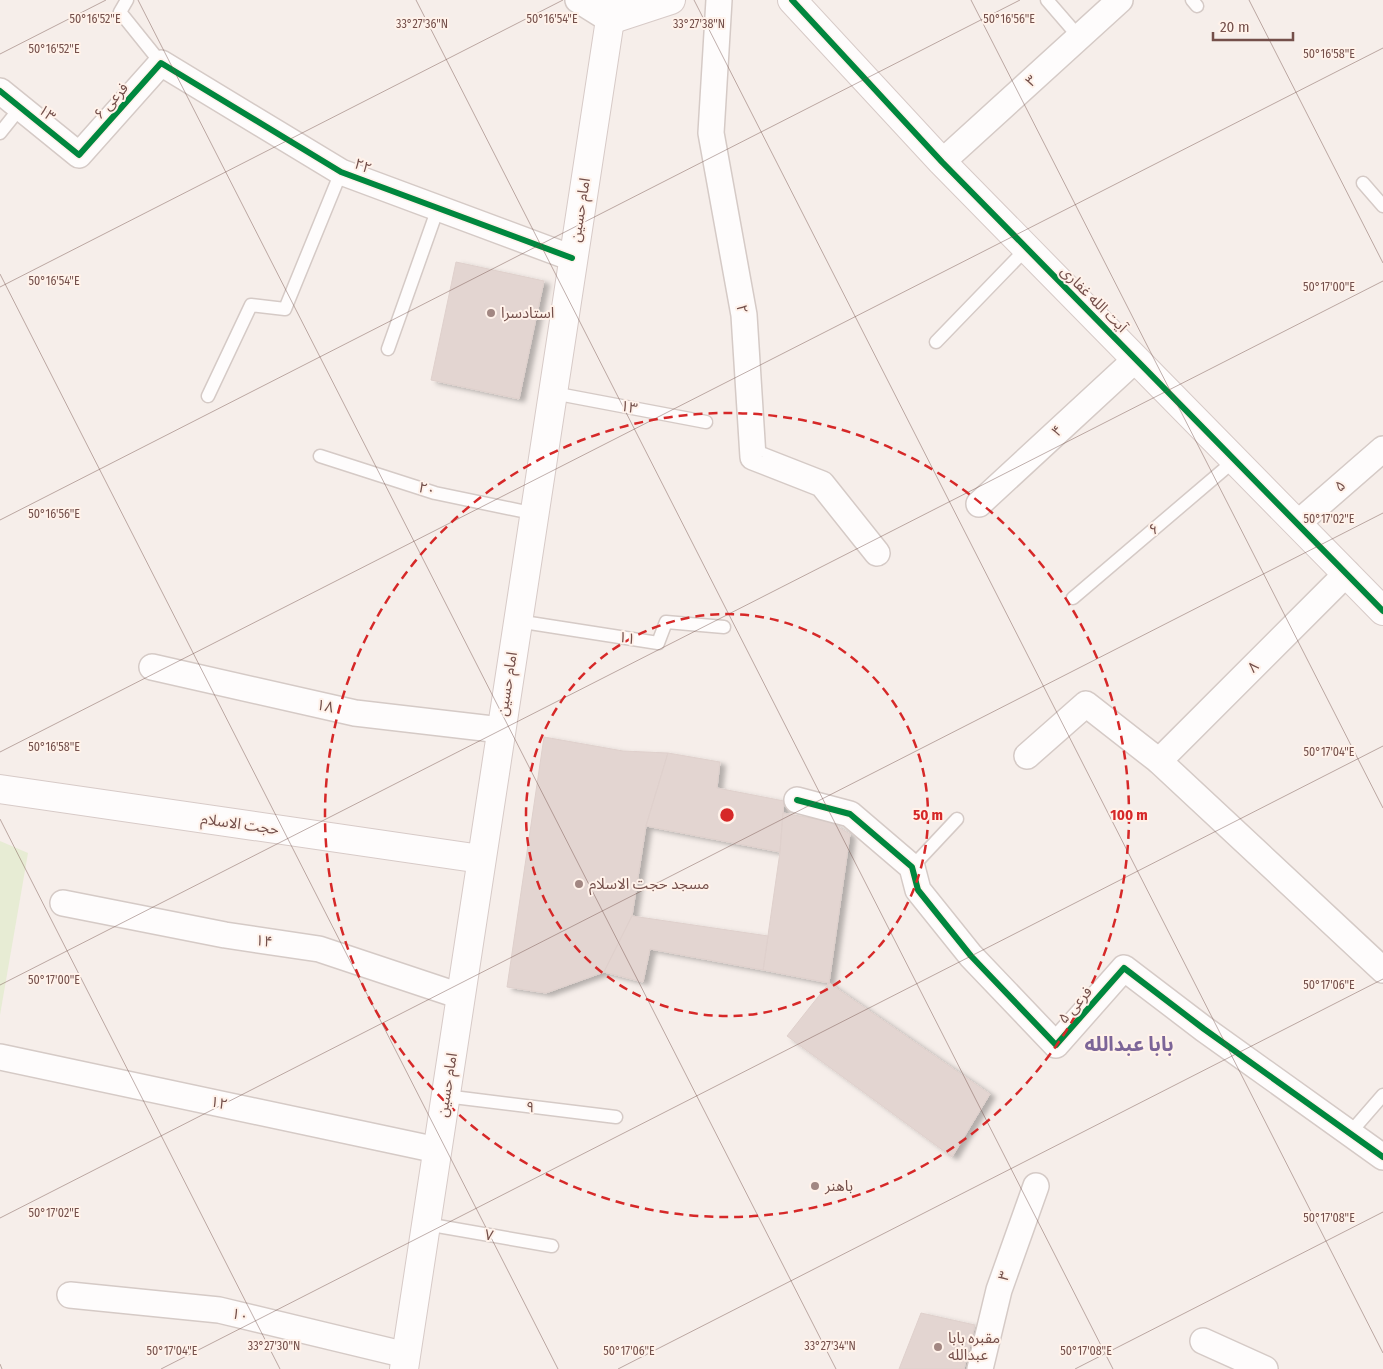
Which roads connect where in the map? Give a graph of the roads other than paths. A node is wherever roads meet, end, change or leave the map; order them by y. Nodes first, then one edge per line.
1 (128, 0) edge
2 (578, 0) edge
3 (671, 0) edge
4 (719, 0) edge
5 (792, 0) edge
6 (1047, 0) edge
7 (1120, 0) edge
8 (611, 10) edge
9 (1079, 37) junction
10 (162, 63) junction
11 (0, 92) edge
12 (20, 108) junction
13 (0, 133) edge
14 (79, 155) joint
15 (942, 162) junction
16 (341, 172) junction
17 (1363, 183) dead end
18 (1383, 206) edge
19 (438, 208) junction
20 (1027, 248) junction
21 (572, 258) junction
22 (936, 342) dead end
23 (388, 349) dead end
24 (1136, 359) junction
25 (553, 393) junction
26 (208, 396) dead end
27 (706, 422) dead end
28 (1383, 449) edge
29 (320, 456) dead end
30 (1235, 460) junction
31 (979, 504) dead end
32 (536, 514) junction
33 (1298, 523) junction
34 (877, 554) dead end
35 (1347, 573) junction
36 (1073, 598) dead end
37 (1383, 611) edge
38 (517, 621) junction
39 (724, 627) dead end
40 (152, 667) dead end
41 (501, 730) junction
42 (1027, 756) dead end
43 (1159, 761) junction
44 (0, 789) edge
45 (796, 800) dead end
46 (958, 820) dead end
47 (481, 860) junction
48 (912, 867) junction
49 (63, 903) dead end
50 (1383, 970) edge
51 (460, 996) junction
52 (0, 1057) edge
53 (1383, 1095) edge
54 (445, 1096) junction
55 (616, 1117) dead end
56 (1350, 1133) junction
57 (437, 1150) junction
58 (1383, 1157) edge
59 (1036, 1186) dead end
60 (426, 1224) junction
61 (552, 1246) dead end
62 (70, 1295) dead end
63 (1203, 1341) dead end
64 (405, 1362) edge
65 (980, 1369) edge
66 (1265, 1369) edge

1 - 10 lane
2 - 8 street
3 - 8 main road
4 - 34 street, ۲
5 - 15 main road, آیت الله غفاری
6 - 9 lane
7 - 9 street, ۳
8 - 21 main road, امام حسین
9 - 15 street, ۳
10 - 14 street, فرعی ۶
10 - 16 street, ۲۲
11 - 12 street, ۱۳
12 - 13 lane
12 - 14 street, ۱۳
15 - 20 main road, آیت الله غفاری
16 - 19 street, ۲۲
16 - 26 lane
17 - 18 lane
19 - 21 street, ۲۲
19 - 23 lane
20 - 22 lane
20 - 24 main road, آیت الله غفاری
21 - 25 main road, امام حسین
24 - 30 main road, آیت الله غفاری
24 - 31 street, ۴
25 - 27 lane, ۱۳
25 - 32 main road, امام حسین
28 - 33 street, ۵
29 - 32 lane, ۲۰
30 - 33 main road, آیت الله غفاری
30 - 36 lane, ۶
32 - 38 main road, امام حسین
33 - 35 main road, آیت الله غفاری
35 - 37 main road, آیت الله غفاری
35 - 43 street, ۸
38 - 39 lane, ۱۱
38 - 41 main road, امام حسین
40 - 41 street, ۱۸
41 - 47 main road, امام حسین
42 - 43 street
43 - 50 street
44 - 47 main road, حجت الاسلام
45 - 48 street
46 - 48 lane
47 - 51 main road, امام حسین
48 - 56 street, فرعی ۵
49 - 51 street, ۱۴
51 - 54 main road, امام حسین
52 - 57 street, ۱۲
53 - 56 lane
54 - 55 lane, ۹
54 - 57 main road, امام حسین
56 - 58 street, فرعی ۵
57 - 60 main road, امام حسین
59 - 65 street, ۳
60 - 61 lane, ۷
60 - 64 main road, امام حسین
62 - 64 street, ۱۰
63 - 66 street

